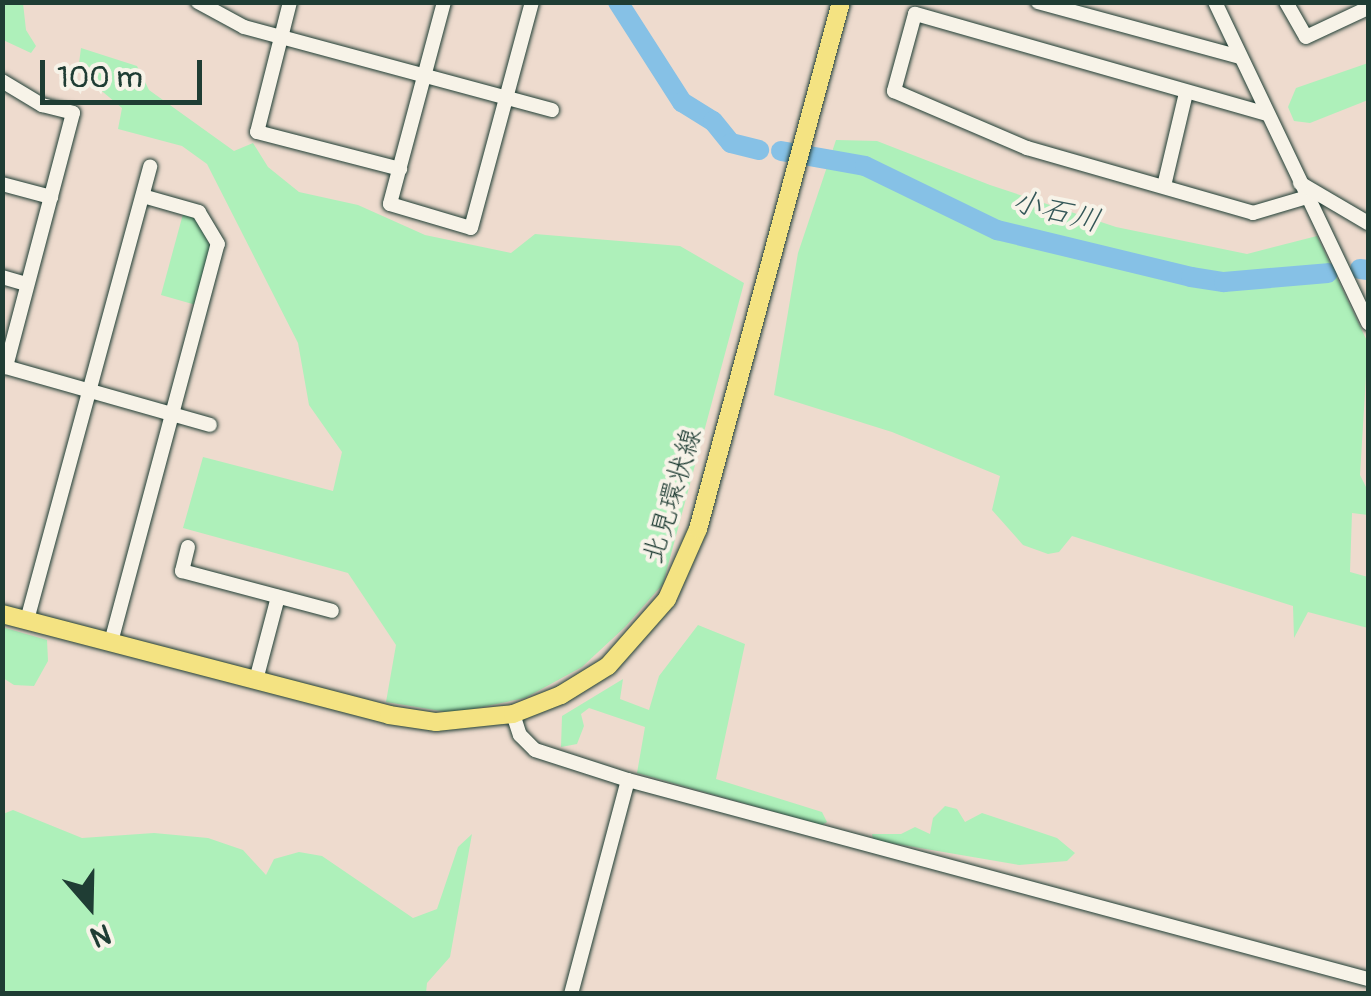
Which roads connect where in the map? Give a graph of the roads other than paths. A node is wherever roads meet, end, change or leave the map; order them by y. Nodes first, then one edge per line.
1 (198, 2) edge
2 (290, 2) edge
3 (444, 2) edge
4 (532, 2) edge
5 (841, 2) edge
6 (1038, 2) edge
7 (1214, 2) edge
8 (1286, 2) edge
9 (1368, 8) edge
10 (283, 38) junction
11 (1240, 57) junction
12 (423, 78) junction
13 (2, 81) edge
14 (1186, 93) junction
15 (506, 98) junction
16 (552, 110) dead end
17 (1267, 114) junction
18 (150, 166) dead end
19 (400, 168) junction
20 (2, 184) edge
21 (1164, 186) junction
22 (1304, 190) junction
23 (143, 196) junction
24 (51, 197) junction
25 (1368, 224) edge
26 (2, 277) edge
27 (27, 284) junction
28 (1368, 323) edge
29 (4, 367) edge
30 (88, 390) junction
31 (174, 414) junction
32 (210, 425) dead end
33 (188, 547) dead end
34 (278, 597) junction
35 (332, 611) dead end
36 (2, 614) edge
37 (26, 620) junction
38 (111, 642) junction
39 (256, 680) junction
40 (512, 714) junction
41 (628, 780) junction
42 (1368, 978) edge
43 (571, 994) edge

1 - 10 street
2 - 10 street
3 - 12 street
4 - 15 street
5 - 40 main road, 北見環状線
6 - 11 street
7 - 11 street
8 - 9 street
10 - 12 street
10 - 19 street
11 - 17 street
12 - 15 street
12 - 19 street
13 - 24 street
14 - 17 street
14 - 21 street
14 - 21 street
15 - 16 street
15 - 19 street
17 - 22 street
18 - 23 street
20 - 24 street
21 - 22 street
22 - 25 street
22 - 28 street
23 - 30 street
23 - 31 street
24 - 27 street
26 - 27 street
27 - 29 street
29 - 30 street
30 - 31 street
30 - 37 street
31 - 32 street
31 - 38 street
33 - 34 street
34 - 35 street
34 - 39 street
36 - 37 main road, 北見環状線
37 - 38 main road, 北見環状線
38 - 39 main road, 北見環状線
39 - 40 main road, 北見環状線
40 - 41 street
41 - 42 street
41 - 43 street

